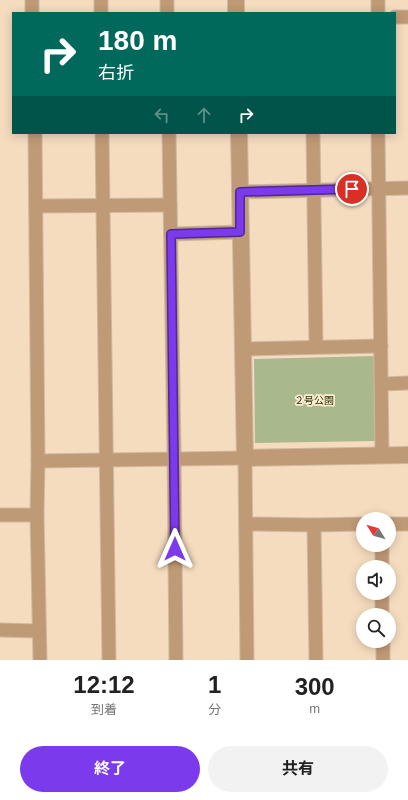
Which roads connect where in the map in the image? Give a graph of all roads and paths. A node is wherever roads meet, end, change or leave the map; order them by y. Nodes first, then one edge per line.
1 (32, 0) edge
2 (101, 0) edge
3 (167, 0) edge
4 (236, 0) edge
5 (378, 0) edge
6 (32, 12) edge
7 (101, 12) edge
8 (167, 12) edge
9 (236, 12) edge
10 (378, 12) edge
11 (396, 17) edge
12 (408, 17) edge
13 (35, 134) edge
14 (102, 134) edge
15 (169, 134) edge
16 (239, 134) edge
17 (313, 134) edge
18 (378, 134) edge
19 (379, 188) junction
20 (408, 188) edge
21 (313, 190) junction
22 (240, 192) junction
23 (170, 205) junction
24 (36, 206) junction
25 (104, 206) junction
26 (240, 232) junction
27 (171, 234) junction
28 (381, 346) junction
29 (316, 347) junction
30 (243, 349) junction
31 (408, 383) edge
32 (382, 384) junction
33 (382, 455) junction
34 (408, 455) edge
35 (174, 458) junction
36 (245, 458) junction
37 (106, 459) junction
38 (38, 461) junction
39 (0, 515) edge
40 (37, 515) junction
41 (246, 524) junction
42 (356, 524) edge
43 (396, 524) edge
44 (408, 524) edge
45 (314, 525) junction
46 (0, 630) edge
47 (39, 631) junction
48 (383, 648) edge
49 (40, 660) edge
50 (109, 660) edge
51 (176, 660) edge
52 (247, 660) edge
53 (316, 660) edge
54 (383, 660) edge

1 - 6 street
2 - 7 street
3 - 8 street
4 - 9 street
5 - 10 street
11 - 12 street
13 - 24 street
14 - 25 street
15 - 23 street
16 - 22 street
17 - 21 street
18 - 19 street
19 - 20 street
19 - 21 street
19 - 28 street
21 - 22 street
21 - 29 street
22 - 26 street
23 - 25 street
23 - 27 street
24 - 25 street
24 - 38 street
25 - 37 street
26 - 27 street
26 - 30 street
27 - 35 street
28 - 29 street
28 - 32 street
29 - 30 street
30 - 36 street
31 - 32 street
32 - 33 street
33 - 34 street
33 - 36 street
35 - 36 street
35 - 37 street
35 - 51 street
36 - 41 street
37 - 38 street
37 - 50 street
38 - 40 street
39 - 40 street
40 - 47 street
41 - 45 street
41 - 52 street
42 - 45 street
43 - 44 street
45 - 53 street
46 - 47 street
47 - 49 street
48 - 54 street

